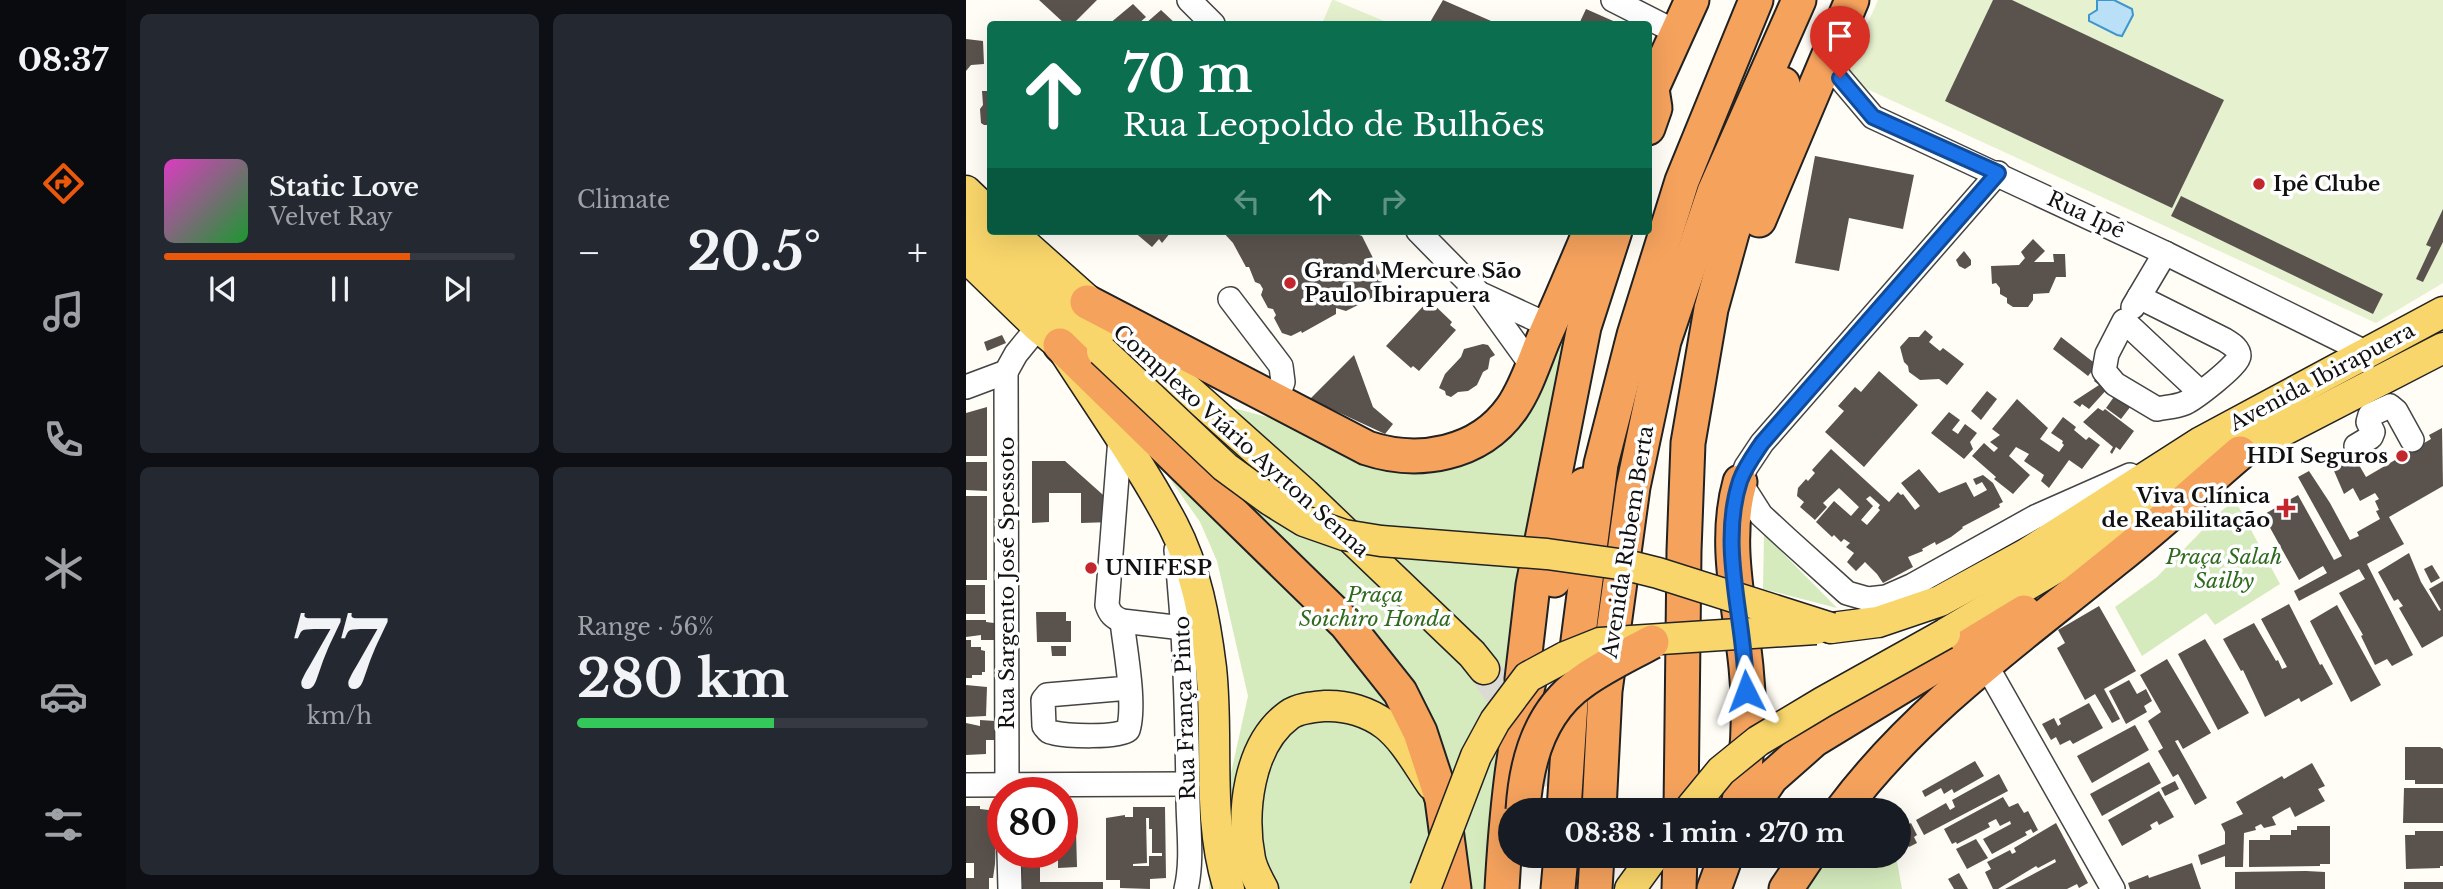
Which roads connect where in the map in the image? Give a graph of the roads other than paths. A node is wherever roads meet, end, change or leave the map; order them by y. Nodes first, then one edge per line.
1 (1189, 0) edge
2 (1613, 0) edge
3 (1692, 0) edge
4 (1756, 0) edge
5 (1799, 0) edge
6 (1852, 0) edge
7 (1210, 21) edge
8 (1678, 33) junction
9 (1780, 44) junction
10 (1827, 56) junction
11 (1652, 89) edge
12 (1652, 99) edge
13 (1652, 117) edge
14 (1998, 173) junction
15 (966, 191) edge
16 (987, 211) edge
17 (966, 222) edge
18 (1014, 235) edge
19 (1422, 235) edge
20 (1588, 235) edge
21 (1614, 235) edge
22 (2165, 253) junction
23 (966, 257) edge
24 (1480, 294) junction
25 (2139, 297) junction
26 (1230, 299) dead end
27 (1087, 302) junction
28 (2443, 312) edge
29 (2124, 321) junction
30 (1549, 326) junction
31 (1049, 336) junction
32 (2443, 348) edge
33 (2365, 352) junction
34 (1532, 366) junction
35 (1006, 372) junction
36 (966, 387) edge
37 (2200, 392) junction
38 (2375, 397) junction
39 (1276, 401) junction
40 (1120, 438) junction
41 (2412, 440) dead end
42 (2201, 442) junction
43 (2356, 446) dead end
44 (2240, 453) junction
45 (1601, 464) junction
46 (1740, 482) junction
47 (1174, 526) junction
48 (1684, 531) junction
49 (2086, 583) junction
50 (1122, 621) junction
51 (1183, 628) junction
52 (1830, 628) junction
53 (1652, 642) junction
54 (1986, 665) junction
55 (1484, 669) tunnel mouth
56 (1684, 680) junction
57 (1129, 688) dead end
58 (1525, 695) junction
59 (1007, 777) edge
60 (1188, 784) junction
61 (966, 785) edge
62 (987, 787) edge
63 (1078, 787) edge
64 (1526, 798) edge
65 (1565, 798) edge
66 (1600, 798) edge
67 (1681, 798) edge
68 (1698, 798) edge
69 (1698, 798) edge
70 (1740, 798) edge
71 (1757, 798) edge
72 (1851, 798) edge
73 (1442, 799) junction
74 (1009, 868) edge
75 (1521, 868) edge
76 (1559, 868) edge
77 (1596, 868) edge
78 (1645, 868) edge
79 (1680, 868) edge
80 (1706, 868) edge
81 (1722, 868) edge
82 (1800, 868) edge
83 (1010, 889) edge
84 (1185, 889) edge
85 (1229, 889) edge
86 (1263, 889) edge
87 (1424, 889) edge
88 (1454, 889) edge
89 (1502, 889) edge
90 (1521, 889) edge
91 (1558, 889) edge
92 (1595, 889) edge
93 (1630, 889) edge
94 (1679, 889) edge
95 (1707, 889) edge
96 (1714, 889) edge
97 (1786, 889) edge
98 (2113, 889) edge

1 - 7 street
2 - 8 street
3 - 8 highway
4 - 45 highway, Avenida Rubem Berta
5 - 9 highway, Avenida Rubem Berta
6 - 10 highway
8 - 11 highway
9 - 48 highway
9 - 66 highway, Avenida Rubem Berta
10 - 14 street, Rua Ipê
10 - 48 highway
12 - 13 highway
14 - 22 street, Rua Ipê
14 - 46 street
15 - 16 main road
17 - 52 main road, bridge
18 - 27 main road, Complexo Viário Ayrton Senna
19 - 24 street
20 - 30 highway
21 - 58 highway
22 - 25 street
22 - 33 street, Rua Ipê
23 - 31 main road
24 - 30 street
24 - 34 street
25 - 29 street
25 - 37 street
26 - 39 street
27 - 39 highway
27 - 55 main road, Complexo Viário Ayrton Senna
28 - 33 main road, Avenida Ibirapuera
29 - 37 street
29 - 37 street
30 - 34 highway
31 - 35 street
31 - 40 main road
31 - 73 highway
32 - 38 main road, Avenida Ibirapuera
33 - 42 main road, Avenida Ibirapuera
34 - 39 highway
35 - 36 street
35 - 59 street, Rua Sargento José Spessoto
38 - 41 street
38 - 43 street
38 - 44 main road, Avenida Ibirapuera
40 - 47 main road
40 - 50 street
42 - 46 street
42 - 52 main road, Avenida Ibirapuera
44 - 49 highway
44 - 68 main road, Avenida Ibirapuera, bridge
45 - 58 highway
45 - 65 highway, Avenida Rubem Berta
46 - 70 highway
47 - 51 street, Rua França Pinto
47 - 85 main road
48 - 56 highway
49 - 54 highway
49 - 71 highway
50 - 51 street
50 - 57 street
51 - 60 street, Rua França Pinto
52 - 53 main road, Avenida Ibirapuera, bridge
53 - 64 highway, bridge
53 - 87 main road, Avenida Ibirapuera, bridge
54 - 72 highway
54 - 98 street
56 - 67 highway
56 - 69 highway
58 - 89 highway
60 - 63 street
60 - 84 street, Rua França Pinto
61 - 62 street
73 - 86 main road
73 - 88 highway
74 - 83 street
75 - 90 highway
76 - 91 highway
77 - 92 highway
78 - 93 main road
79 - 94 highway
80 - 95 highway
81 - 96 highway
82 - 97 highway

